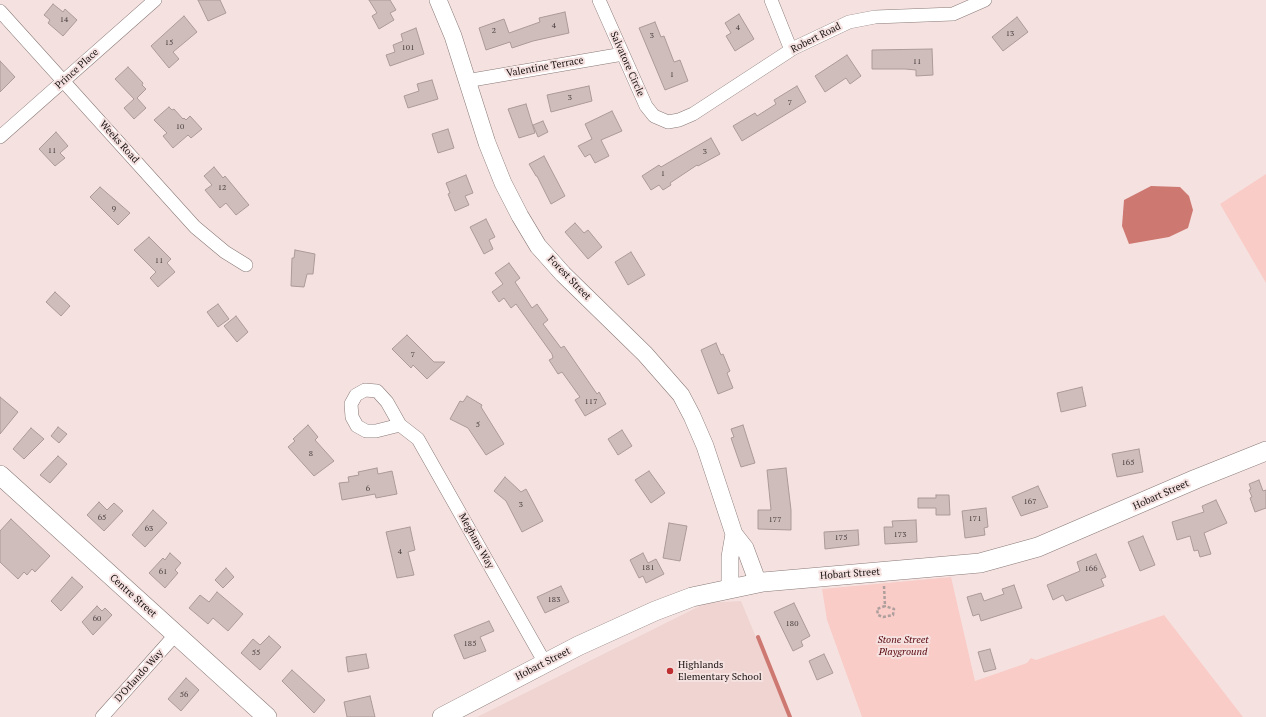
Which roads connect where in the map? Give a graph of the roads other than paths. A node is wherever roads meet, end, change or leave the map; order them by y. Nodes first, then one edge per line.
1 (155, 0) edge
2 (438, 0) edge
3 (599, 0) edge
4 (771, 0) edge
5 (984, 0) edge
6 (0, 11) edge
7 (791, 50) junction
8 (623, 54) junction
9 (64, 81) junction
10 (466, 81) junction
11 (664, 120) joint
12 (0, 137) edge
13 (246, 265) dead end
14 (400, 425) dead end
15 (1266, 451) edge
16 (0, 475) edge
17 (734, 534) junction
18 (758, 583) junction
19 (730, 588) junction
20 (176, 634) junction
21 (545, 663) junction
22 (102, 717) edge
23 (267, 717) edge
24 (442, 717) edge

1 - 9 street, Prince Place
2 - 10 street, Forest Street
3 - 8 street, Salvatore Circle
4 - 7 street
5 - 7 street, Robert Road
6 - 9 street, Weeks Road
7 - 11 street, Robert Road
8 - 10 street, Valentine Terrace
8 - 11 street, Salvatore Circle
9 - 12 street, Prince Place
9 - 13 street, Weeks Road
10 - 17 street, Forest Street
14 - 21 street, Meghans Way
15 - 18 main road, Hobart Street
16 - 20 main road, Centre Street
17 - 18 street, Forest Street
17 - 19 street, Forest Street
18 - 19 main road, Hobart Street
19 - 21 main road, Hobart Street
20 - 22 street, D'Orlando Way
20 - 23 main road, Centre Street
21 - 24 main road, Hobart Street

